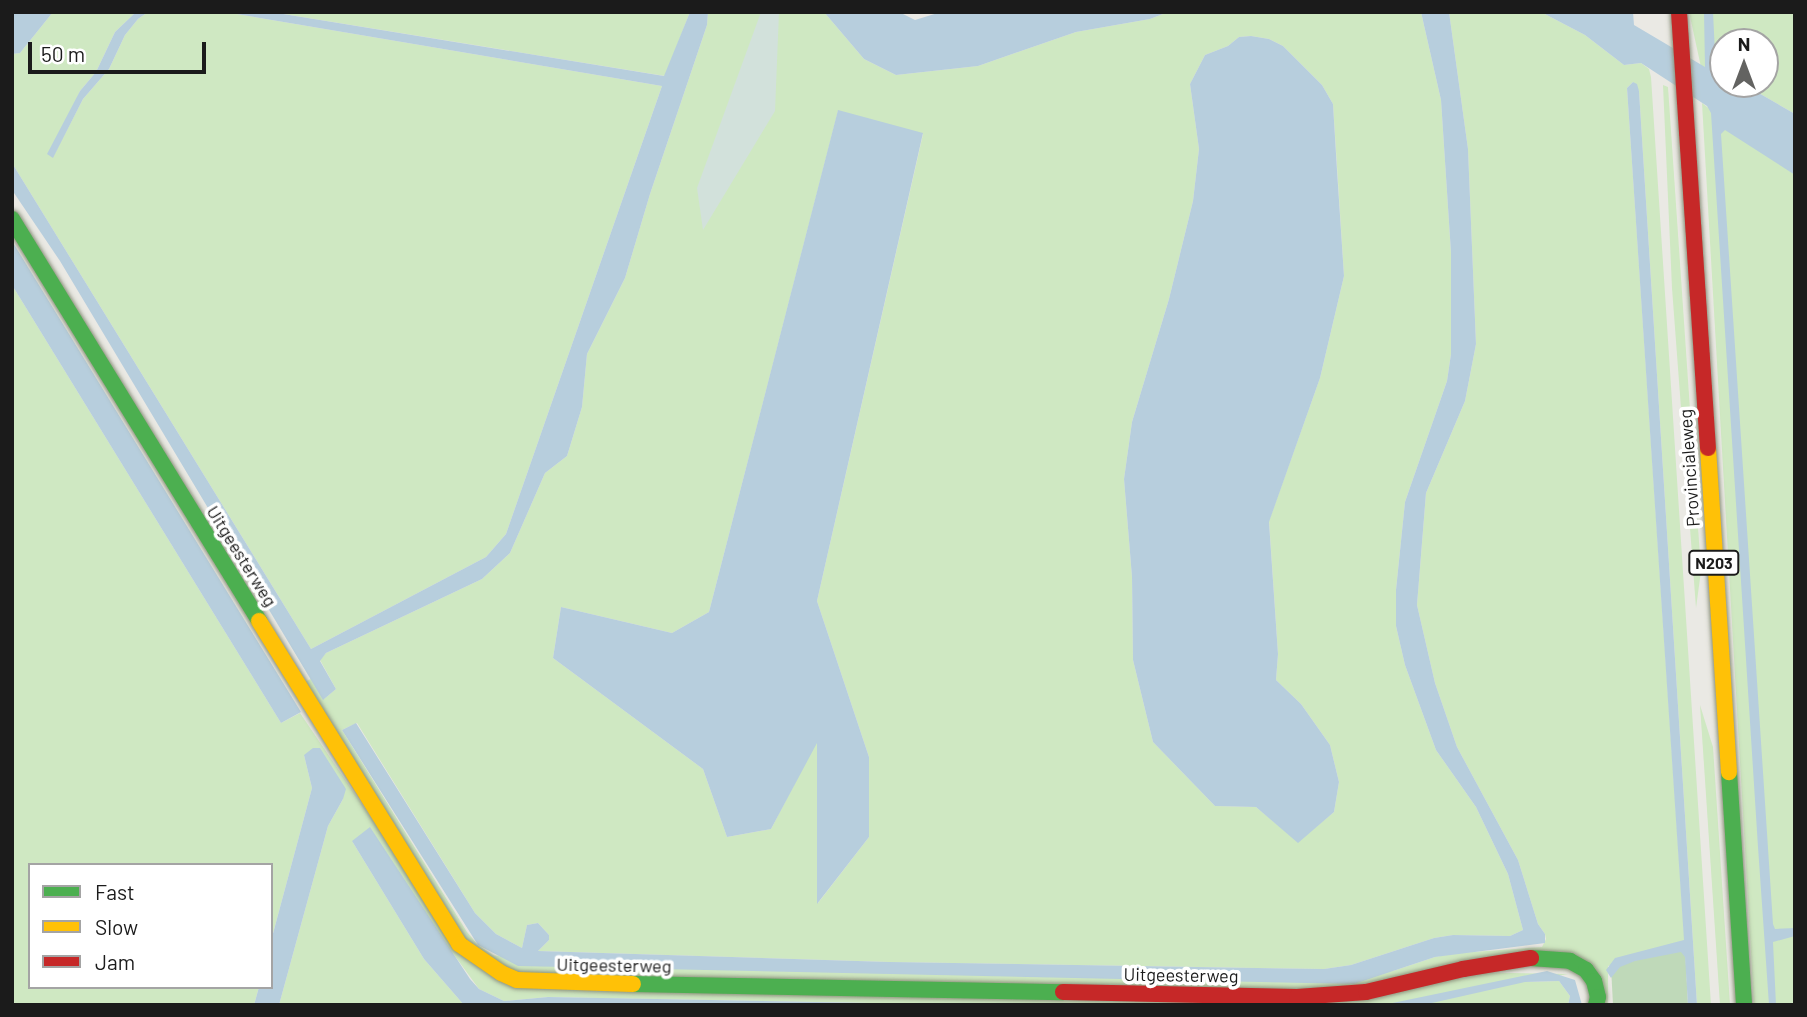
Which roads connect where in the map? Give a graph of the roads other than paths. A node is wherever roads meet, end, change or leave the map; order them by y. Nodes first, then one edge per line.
1 (1679, 12) edge
2 (12, 219) edge
3 (1595, 1005) edge
4 (1744, 1005) edge

1 - 4 street, Provincialeweg / N203
2 - 3 street, Uitgeesterweg

